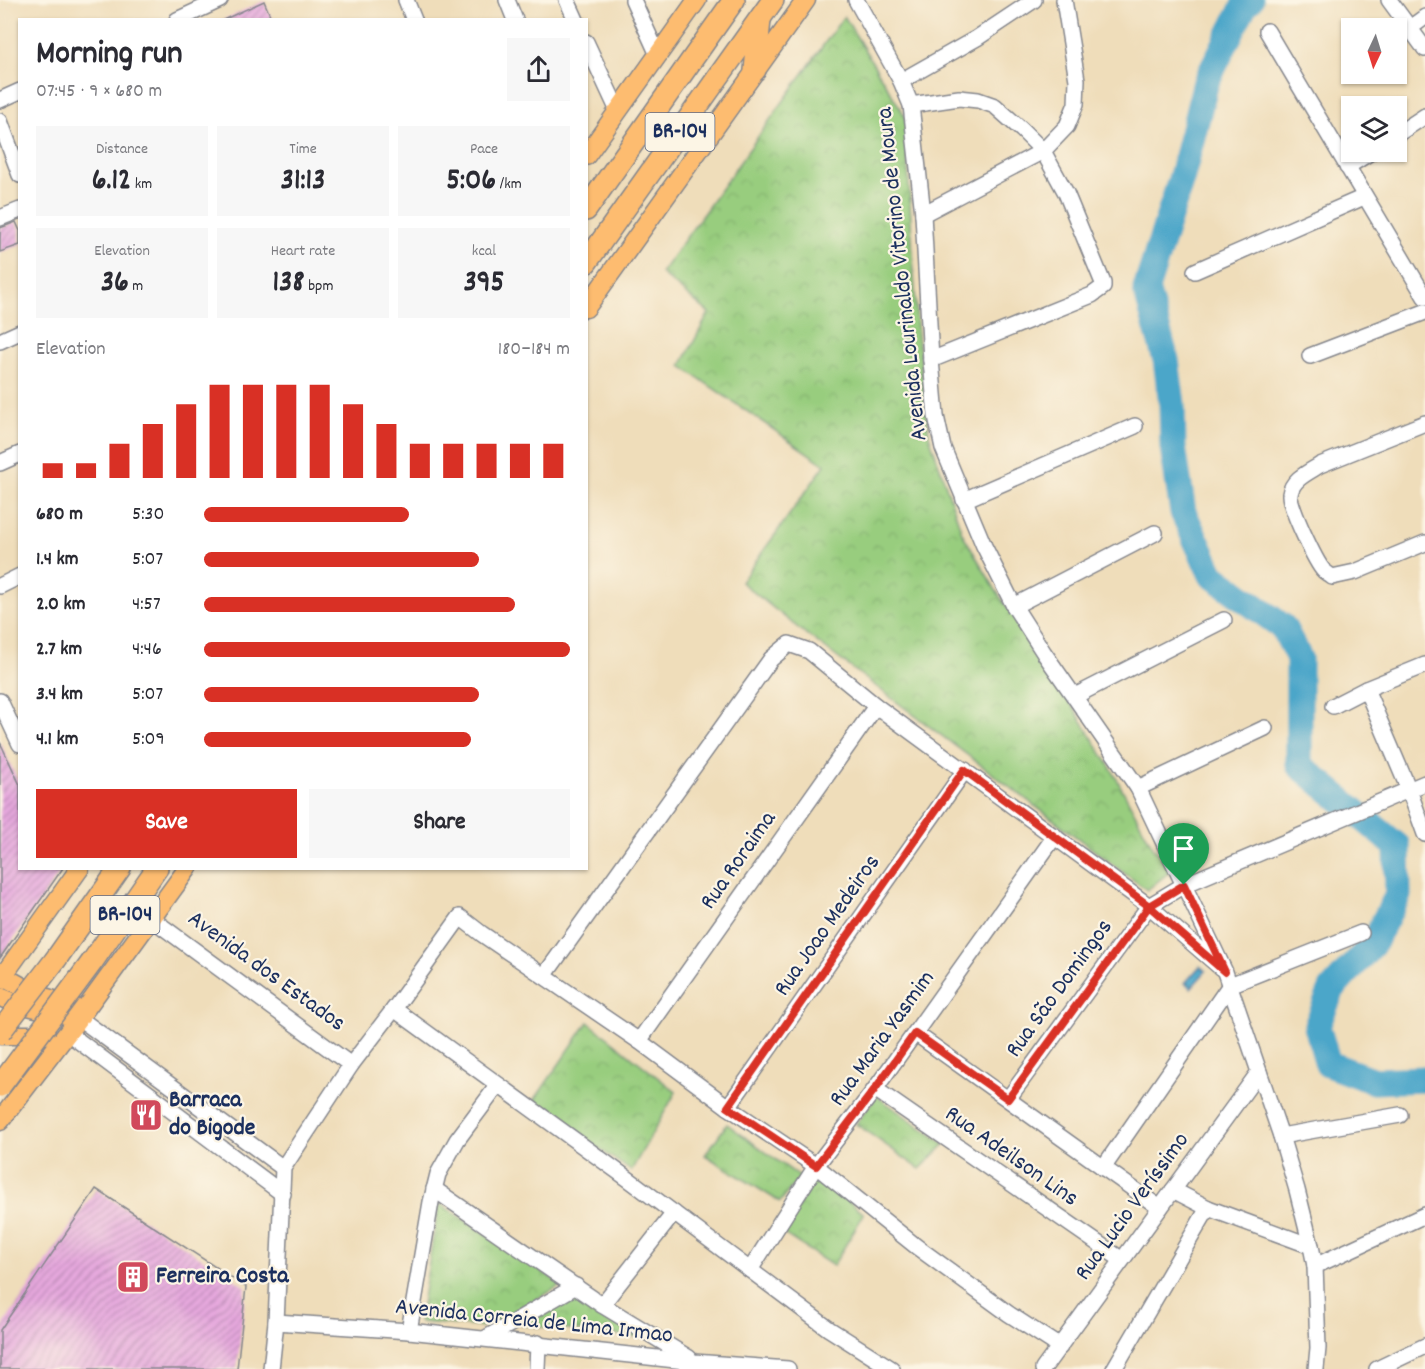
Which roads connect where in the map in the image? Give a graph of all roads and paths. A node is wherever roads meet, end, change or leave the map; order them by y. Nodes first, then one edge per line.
1 (220, 0) edge
2 (406, 0) edge
3 (507, 0) edge
4 (567, 0) edge
5 (633, 0) edge
6 (697, 0) edge
7 (734, 0) edge
8 (773, 0) edge
9 (806, 0) edge
10 (856, 0) edge
11 (1034, 0) edge
12 (1064, 0) edge
13 (1389, 0) edge
14 (1425, 17) edge
15 (181, 18) edge
16 (413, 18) edge
17 (514, 18) edge
18 (575, 18) edge
19 (760, 19) junction
20 (1410, 28) junction
21 (1267, 31) dead end
22 (588, 46) edge
23 (1425, 49) edge
24 (658, 55) junction
25 (755, 70) junction
26 (901, 81) junction
27 (18, 92) edge
28 (0, 100) edge
29 (911, 105) junction
30 (618, 111) junction
31 (1425, 116) edge
32 (0, 121) edge
33 (1407, 128) edge
34 (1043, 151) junction
35 (588, 153) edge
36 (1355, 162) edge
37 (1347, 167) junction
38 (18, 170) edge
39 (1364, 197) junction
40 (588, 207) edge
41 (18, 211) edge
42 (923, 214) junction
43 (0, 218) edge
44 (588, 260) edge
45 (1195, 271) dead end
46 (1425, 297) edge
47 (588, 305) edge
48 (1425, 312) edge
49 (18, 333) edge
50 (0, 341) edge
51 (1310, 356) dead end
52 (931, 360) junction
53 (1425, 423) edge
54 (1135, 426) dead end
55 (18, 455) edge
56 (0, 463) edge
57 (964, 500) junction
58 (1155, 533) dead end
59 (1425, 543) edge
60 (18, 577) edge
61 (0, 586) edge
62 (1014, 606) junction
63 (1224, 620) dead end
64 (1425, 665) edge
65 (1366, 690) junction
66 (1076, 696) junction
67 (0, 701) edge
68 (876, 706) junction
69 (1333, 706) dead end
70 (1265, 728) dead end
71 (17, 734) edge
72 (964, 770) junction
73 (1425, 783) edge
74 (1138, 788) junction
75 (1409, 790) junction
76 (1425, 834) edge
77 (1055, 836) junction
78 (77, 870) edge
79 (119, 870) edge
80 (156, 870) edge
81 (187, 870) edge
82 (1184, 885) junction
83 (1149, 906) junction
84 (152, 919) junction
85 (1361, 933) dead end
86 (544, 976) junction
87 (2, 978) edge
88 (1227, 978) junction
89 (0, 997) edge
90 (394, 1009) junction
91 (78, 1020) junction
92 (915, 1033) junction
93 (0, 1034) edge
94 (639, 1041) junction
95 (0, 1062) edge
96 (351, 1065) junction
97 (1258, 1071) junction
98 (498, 1085) junction
99 (0, 1086) edge
100 (25, 1086) junction
101 (875, 1089) junction
102 (1008, 1099) junction
103 (728, 1107) junction
104 (1400, 1114) dead end
105 (0, 1121) edge
106 (1281, 1136) junction
107 (816, 1166) junction
108 (283, 1168) junction
109 (1103, 1168) junction
110 (434, 1189) junction
111 (1173, 1190) junction
112 (283, 1194) junction
113 (1160, 1208) junction
114 (1208, 1208) junction
115 (674, 1213) junction
116 (1425, 1215) edge
117 (1311, 1246) junction
118 (1122, 1260) junction
119 (1315, 1266) junction
120 (750, 1270) junction
121 (576, 1286) junction
122 (602, 1305) junction
123 (276, 1322) junction
124 (409, 1331) junction
125 (486, 1338) junction
126 (538, 1343) junction
127 (1425, 1346) edge
128 (1060, 1347) junction
129 (694, 1362) junction
130 (675, 1364) edge
131 (271, 1369) edge
132 (537, 1369) edge
133 (788, 1369) edge
134 (892, 1369) edge
135 (1043, 1369) edge
136 (1114, 1369) edge
137 (1316, 1369) edge
138 (1377, 1369) edge

1 - 15 street
2 - 16 street
3 - 17 street
4 - 18 street
5 - 24 street
6 - 24 main road
7 - 40 highway, BR-104
8 - 19 highway, BR-104
9 - 25 main road
10 - 26 street, Avenida Lourinaldo Vitorino de Moura
11 - 26 street
12 - 34 street
13 - 20 street
14 - 20 street
19 - 25 highway
19 - 44 highway, BR-104
20 - 23 street
21 - 37 street
22 - 30 street
24 - 30 main road
25 - 47 main road
26 - 29 street, Avenida Lourinaldo Vitorino de Moura
27 - 28 street
29 - 34 street
29 - 42 street, Avenida Lourinaldo Vitorino de Moura
30 - 35 main road
31 - 33 street
32 - 38 street
34 - 42 street
34 - 52 street
36 - 37 street
37 - 39 street
39 - 45 street
39 - 46 street
41 - 43 street
42 - 52 street, Avenida Lourinaldo Vitorino de Moura
48 - 51 street
49 - 50 street
52 - 57 street, Avenida Lourinaldo Vitorino de Moura
53 - 59 street
54 - 57 street
55 - 56 street
57 - 62 street, Avenida Lourinaldo Vitorino de Moura
58 - 62 street
60 - 61 street
62 - 66 street, Avenida Lourinaldo Vitorino de Moura
63 - 66 street
64 - 65 street
65 - 69 street
65 - 75 street
66 - 74 street, Avenida Lourinaldo Vitorino de Moura
67 - 71 street
68 - 72 street
68 - 86 street
68 - 94 street, Rua Roraima
70 - 74 street
72 - 77 street
72 - 103 street, Rua Joao Medeiros
73 - 75 street
74 - 82 street, Avenida Lourinaldo Vitorino de Moura
75 - 76 street
75 - 82 street
77 - 83 street
77 - 92 street, Rua Maria Yasmim
78 - 87 main road
79 - 93 highway, BR-104, bridge
80 - 99 highway, BR-104, bridge
81 - 84 main road, Avenida dos Estados
82 - 83 street
82 - 88 street, Avenida Lourinaldo Vitorino de Moura
83 - 88 street
83 - 102 street, Rua São Domingos
84 - 91 main road, Avenida dos Estados
84 - 96 street, Avenida dos Estados
85 - 88 street
86 - 90 street
86 - 94 street
87 - 91 main road
88 - 97 street, Avenida Lourinaldo Vitorino de Moura
88 - 109 street
89 - 91 main road
90 - 96 street
90 - 98 street
91 - 93 main road
91 - 100 main road, Avenida dos Estados
91 - 108 street
91 - 112 street
92 - 101 street, Rua Maria Yasmim
92 - 102 street
94 - 103 street
95 - 100 main road
96 - 108 street
97 - 106 street, Avenida Lourinaldo Vitorino de Moura
97 - 111 street, Rua Lucio Veríssimo
98 - 110 street
98 - 115 street
100 - 105 main road, Avenida dos Estados
101 - 107 street, Rua Maria Yasmim
101 - 118 street, Rua Adeilson Lins
102 - 109 street
103 - 107 street
104 - 106 street
106 - 117 street, Avenida Lourinaldo Vitorino de Moura
107 - 120 street, Rua Maria Yasmim
107 - 128 street
108 - 112 street
109 - 113 street
110 - 121 street
110 - 124 street
111 - 113 street, Rua Lucio Veríssimo
111 - 114 street
112 - 123 street
113 - 118 street, Rua Lucio Veríssimo
114 - 117 street
114 - 136 street
115 - 120 street
115 - 122 street
116 - 119 street
117 - 119 street, Avenida Lourinaldo Vitorino de Moura
118 - 128 street, Rua Lucio Veríssimo
119 - 137 street, Avenida Lourinaldo Vitorino de Moura
120 - 134 street
121 - 122 street
121 - 125 street
122 - 129 street
123 - 124 street, Avenida Correia de Lima Irmao
123 - 131 street
124 - 125 street, Avenida Correia de Lima Irmao
125 - 126 street, Avenida Correia de Lima Irmao
126 - 130 street, Avenida Correia de Lima Irmao
126 - 132 street
127 - 138 street
128 - 135 street, Rua Lucio Veríssimo
129 - 130 street, Avenida Correia de Lima Irmao
129 - 133 street, Avenida Correia de Lima Irmao

